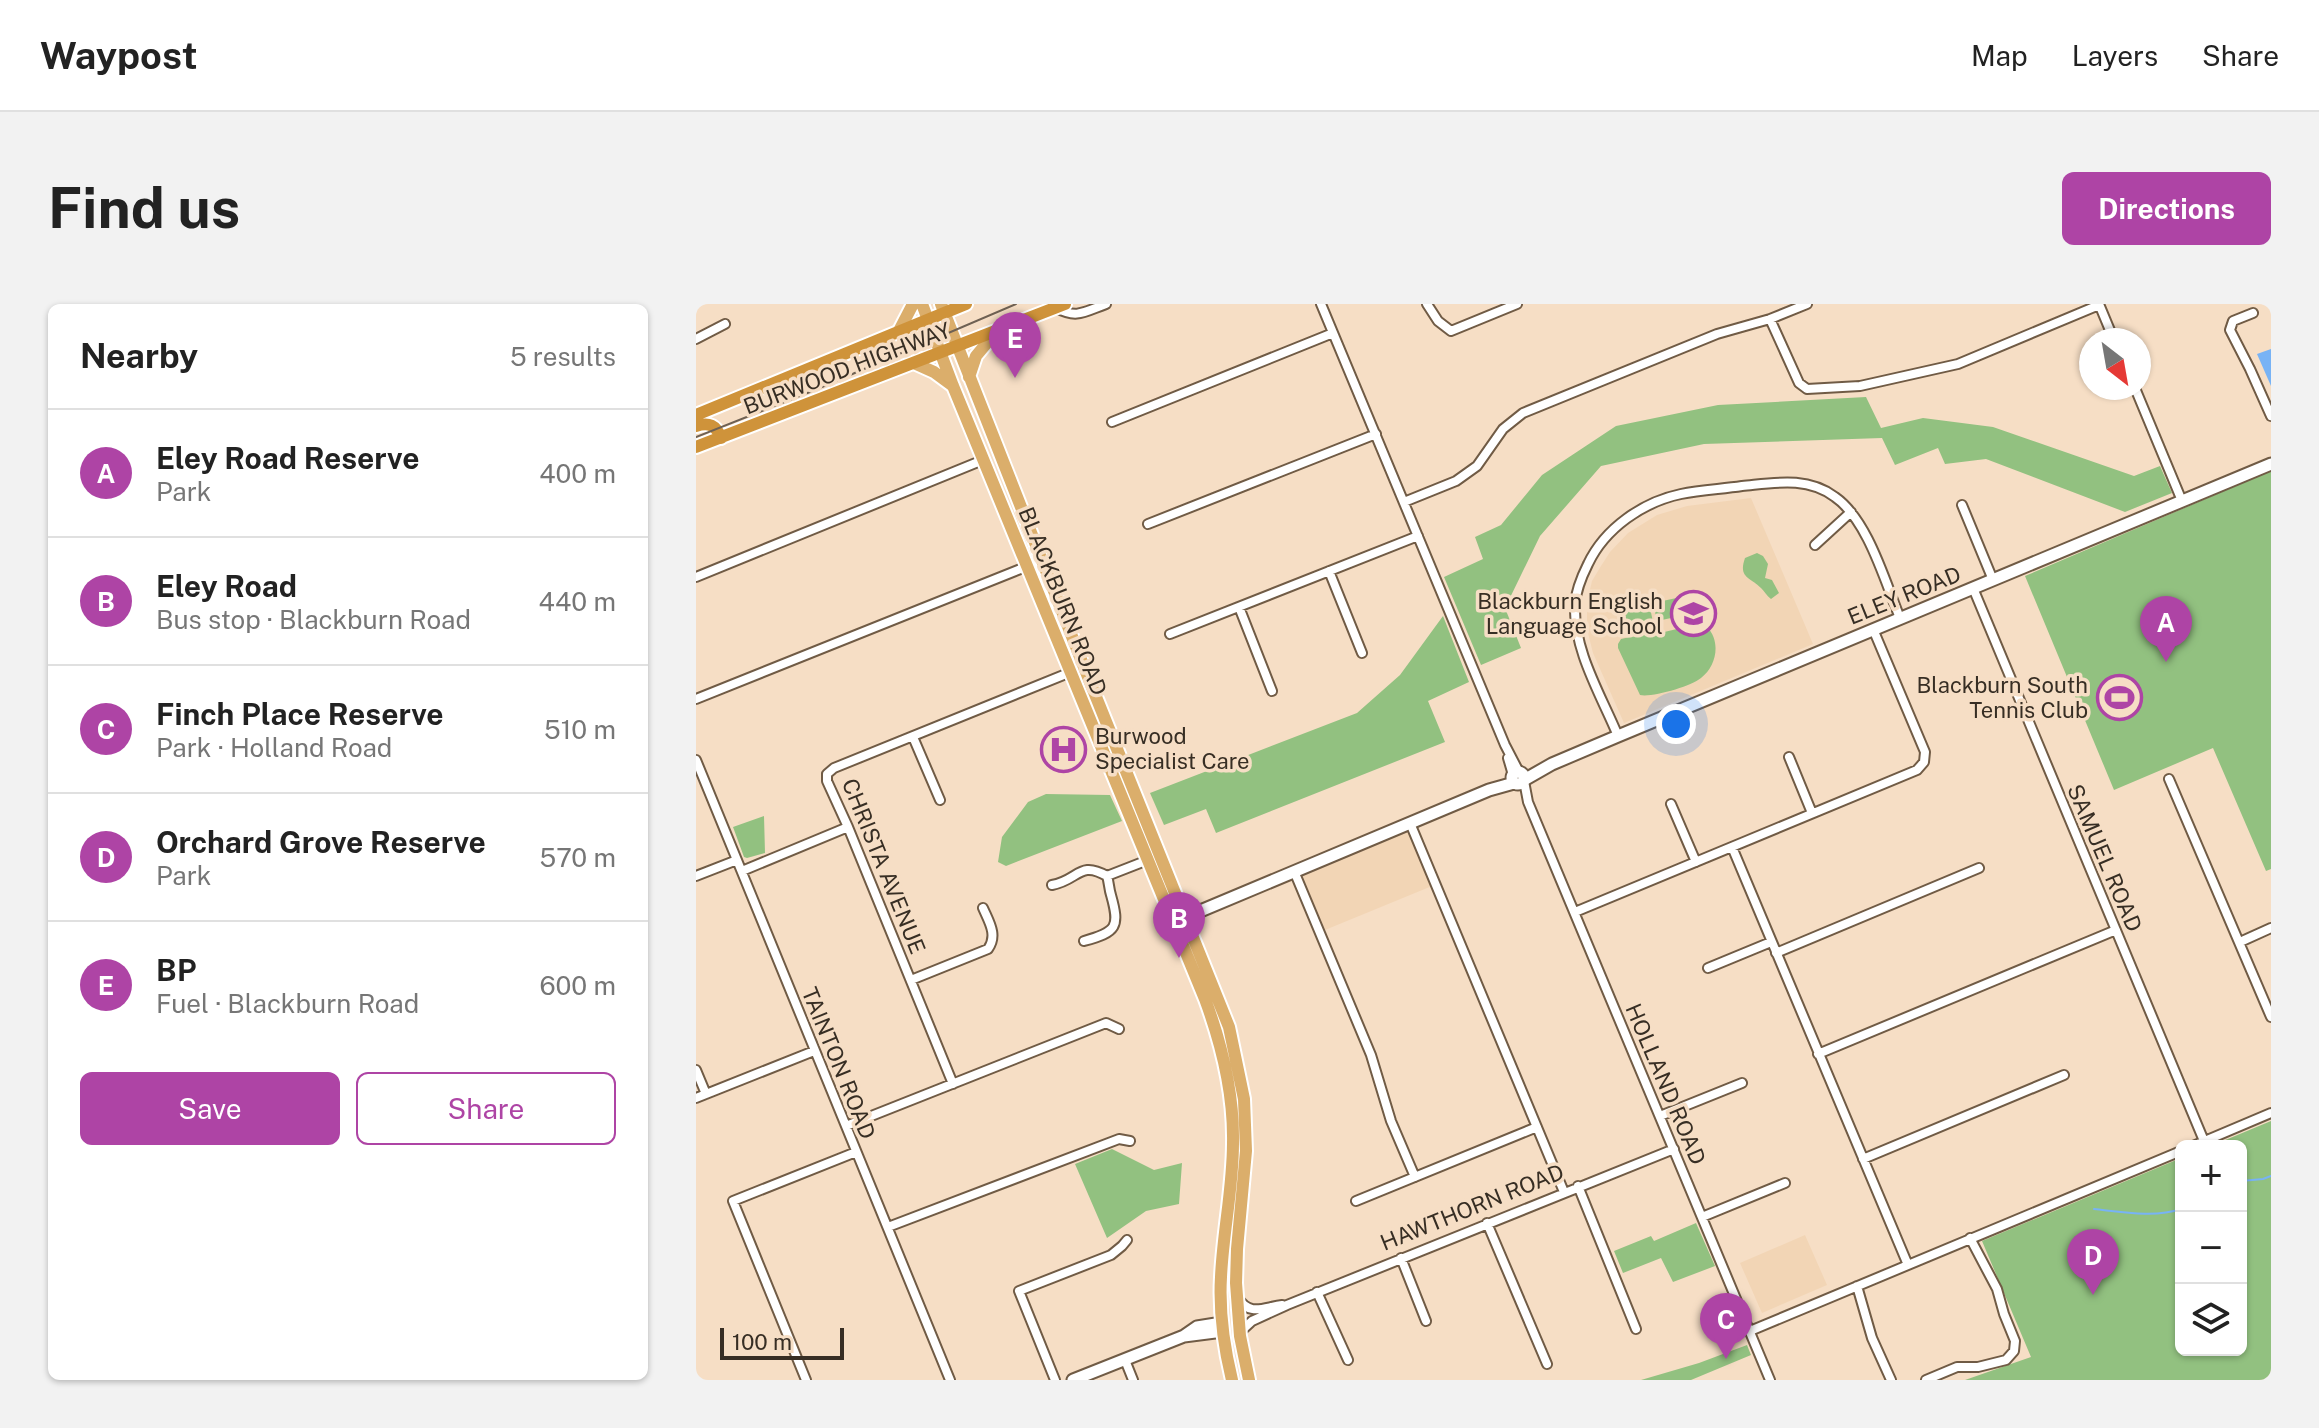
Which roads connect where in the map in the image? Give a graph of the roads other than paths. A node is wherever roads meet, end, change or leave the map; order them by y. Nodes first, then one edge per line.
1 (913, 304) edge
2 (922, 304) edge
3 (964, 304) edge
4 (1106, 304) edge
5 (1321, 304) edge
6 (1427, 304) edge
7 (1517, 304) edge
8 (1807, 304) edge
9 (2099, 305) edge
10 (1060, 306) edge
11 (943, 308) edge
12 (2253, 313) dead end
13 (928, 319) junction
14 (1770, 319) junction
15 (725, 324) dead end
16 (2109, 328) edge
17 (899, 331) junction
18 (996, 332) junction
19 (1333, 333) junction
20 (696, 339) edge
21 (957, 347) junction
22 (941, 353) junction
23 (914, 363) junction
24 (969, 377) junction
25 (953, 386) junction
26 (2140, 400) edge
27 (696, 415) edge
28 (2271, 416) edge
29 (1112, 422) dead end
30 (696, 426) edge
31 (1376, 434) junction
32 (721, 438) junction
33 (696, 447) edge
34 (983, 460) junction
35 (2271, 464) edge
36 (2182, 501) junction
37 (1404, 502) junction
38 (1962, 505) dead end
39 (1851, 512) junction
40 (1148, 524) dead end
41 (1418, 536) junction
42 (1815, 545) dead end
43 (1028, 566) junction
44 (1329, 571) junction
45 (696, 577) edge
46 (1993, 580) junction
47 (1973, 588) junction
48 (1239, 607) junction
49 (1900, 618) junction
50 (1873, 629) junction
51 (1170, 634) dead end
52 (1362, 653) dead end
53 (1078, 669) junction
54 (1272, 691) dead end
55 (696, 699) edge
56 (1618, 736) junction
57 (913, 737) junction
58 (1789, 757) dead end
59 (696, 760) edge
60 (1518, 778) junction
61 (2169, 779) dead end
62 (940, 800) dead end
63 (1671, 804) dead end
64 (1812, 813) junction
65 (1410, 823) junction
66 (848, 827) junction
67 (1732, 847) junction
68 (737, 860) junction
69 (1148, 860) junction
70 (1696, 862) junction
71 (1979, 868) dead end
72 (742, 871) junction
73 (1294, 871) junction
74 (696, 876) edge
75 (1107, 876) junction
76 (1052, 885) dead end
77 (983, 908) dead end
78 (1575, 912) junction
79 (1180, 919) junction
80 (2271, 928) edge
81 (2116, 930) junction
82 (1084, 941) dead end
83 (1771, 942) junction
84 (2240, 942) junction
85 (1776, 953) junction
86 (1708, 968) dead end
87 (911, 980) junction
88 (2271, 1017) edge
89 (1119, 1029) dead end
90 (814, 1051) junction
91 (1818, 1054) junction
92 (696, 1070) edge
93 (2064, 1075) dead end
94 (1742, 1083) dead end
95 (953, 1084) junction
96 (706, 1094) junction
97 (696, 1098) edge
98 (2271, 1113) edge
99 (1660, 1116) junction
100 (846, 1126) junction
101 (1537, 1127) junction
102 (2204, 1140) edge
103 (2206, 1140) edge
104 (1130, 1141) dead end
105 (1674, 1149) junction
106 (856, 1152) junction
107 (2175, 1153) edge
108 (1863, 1159) junction
109 (1415, 1177) junction
110 (1785, 1183) dead end
111 (1578, 1186) junction
112 (1564, 1192) junction
113 (1356, 1201) dead end
114 (1702, 1217) junction
115 (1240, 1223) junction
116 (1487, 1223) junction
117 (888, 1227) junction
118 (1970, 1238) junction
119 (1127, 1240) dead end
120 (1401, 1258) junction
121 (1908, 1265) junction
122 (1857, 1286) junction
123 (1317, 1292) junction
124 (1236, 1296) junction
125 (1287, 1305) junction
126 (1426, 1321) dead end
127 (1224, 1327) junction
128 (1636, 1329) dead end
129 (1750, 1331) junction
130 (1240, 1334) junction
131 (1125, 1360) junction
132 (1348, 1360) dead end
133 (1547, 1364) dead end
134 (806, 1380) edge
135 (950, 1380) edge
136 (1055, 1380) edge
137 (1073, 1380) edge
138 (1133, 1380) edge
139 (1232, 1380) edge
140 (1249, 1380) edge
141 (1770, 1380) edge
142 (1891, 1380) edge
143 (1926, 1380) edge

1 - 17 main road
2 - 13 main road, BLACKBURN ROAD
3 - 11 highway, BURWOOD HIGHWAY
4 - 10 street, BURWOOD HIGHWAY
5 - 19 street, HOLLAND ROAD
6 - 7 street
8 - 14 street
9 - 14 street
9 - 16 street
10 - 18 highway, BURWOOD HIGHWAY
11 - 13 highway, BURWOOD HIGHWAY
11 - 21 main road, BLACKBURN ROAD
12 - 28 street
13 - 17 highway, BURWOOD HIGHWAY
13 - 22 main road, BLACKBURN ROAD
14 - 37 street
15 - 20 street
17 - 27 highway, BURWOOD HIGHWAY
18 - 21 highway, BURWOOD HIGHWAY
18 - 24 main road
19 - 29 street
19 - 31 street, HOLLAND ROAD
21 - 22 highway, BURWOOD HIGHWAY
21 - 24 main road, BLACKBURN ROAD
22 - 23 highway, BURWOOD HIGHWAY
22 - 25 main road, BLACKBURN ROAD
23 - 25 main road
23 - 32 highway, BURWOOD HIGHWAY
24 - 53 main road, BLACKBURN ROAD
25 - 34 main road, BLACKBURN ROAD
26 - 36 street
30 - 32 highway
31 - 37 street, HOLLAND ROAD
31 - 40 street
32 - 33 highway, BURWOOD HIGHWAY
34 - 43 main road, BLACKBURN ROAD
34 - 45 street
35 - 36 main road, ELEY ROAD
36 - 46 main road, ELEY ROAD
37 - 41 street, HOLLAND ROAD
38 - 46 street
39 - 42 street
39 - 49 street
39 - 56 street
41 - 44 street
41 - 60 street, HOLLAND ROAD
43 - 53 main road, BLACKBURN ROAD
43 - 55 street
44 - 48 street
44 - 52 street
46 - 47 main road, ELEY ROAD
47 - 49 main road, ELEY ROAD
47 - 81 street, SAMUEL ROAD
48 - 51 street
48 - 54 street
49 - 50 main road, ELEY ROAD
50 - 56 main road, ELEY ROAD
50 - 64 street
53 - 57 street, CHRISTA AVENUE
53 - 69 main road, BLACKBURN ROAD
53 - 79 main road, BLACKBURN ROAD
56 - 60 main road, ELEY ROAD
57 - 62 street
57 - 66 street, CHRISTA AVENUE
58 - 64 street
59 - 68 street, TAINTON ROAD
60 - 65 main road, ELEY ROAD
60 - 78 street, HOLLAND ROAD
61 - 84 street
63 - 70 street
64 - 67 street
65 - 73 main road, ELEY ROAD
65 - 101 street
66 - 72 street
66 - 87 street, CHRISTA AVENUE
67 - 70 street
67 - 83 street
68 - 72 street, TAINTON ROAD
68 - 74 street
69 - 75 street
69 - 79 main road, BLACKBURN ROAD
70 - 78 street
71 - 85 street
72 - 90 street, TAINTON ROAD
73 - 79 main road, ELEY ROAD
73 - 109 street
75 - 76 street
75 - 82 street
77 - 87 street
78 - 99 street, HOLLAND ROAD
79 - 115 main road, BLACKBURN ROAD
79 - 127 main road, BLACKBURN ROAD
80 - 84 street
81 - 91 street
81 - 102 street, SAMUEL ROAD
83 - 85 street
83 - 86 street
84 - 88 street
85 - 91 street
87 - 95 street, CHRISTA AVENUE
89 - 95 street
90 - 96 street
90 - 100 street, TAINTON ROAD
91 - 108 street
92 - 96 street
93 - 108 street
94 - 99 street
95 - 100 street
96 - 97 street
98 - 103 street
99 - 105 street, HOLLAND ROAD
100 - 106 street, TAINTON ROAD
101 - 109 street
101 - 112 street
104 - 117 street
105 - 111 street, HAWTHORN ROAD
105 - 114 street, HOLLAND ROAD
106 - 117 street, TAINTON ROAD
106 - 134 street
107 - 118 street
108 - 121 street
109 - 113 street
110 - 114 street
111 - 112 street, HAWTHORN ROAD
111 - 128 street
112 - 116 street, HAWTHORN ROAD
114 - 129 street, HOLLAND ROAD
115 - 124 main road, BLACKBURN ROAD
115 - 127 main road
116 - 120 street, HAWTHORN ROAD
116 - 133 street
117 - 135 street, TAINTON ROAD
118 - 121 street
118 - 143 street
119 - 136 street
120 - 123 street, HAWTHORN ROAD
120 - 126 street
121 - 122 street
122 - 129 street
122 - 142 street
123 - 125 street, HAWTHORN ROAD
123 - 132 street
124 - 125 street, HAWTHORN ROAD
124 - 130 main road, BLACKBURN ROAD
125 - 130 street, HAWTHORN ROAD
127 - 130 main road
127 - 131 main road
127 - 139 main road, BLACKBURN ROAD
129 - 141 street, HOLLAND ROAD
130 - 140 main road, BLACKBURN ROAD
131 - 137 main road
131 - 138 street

